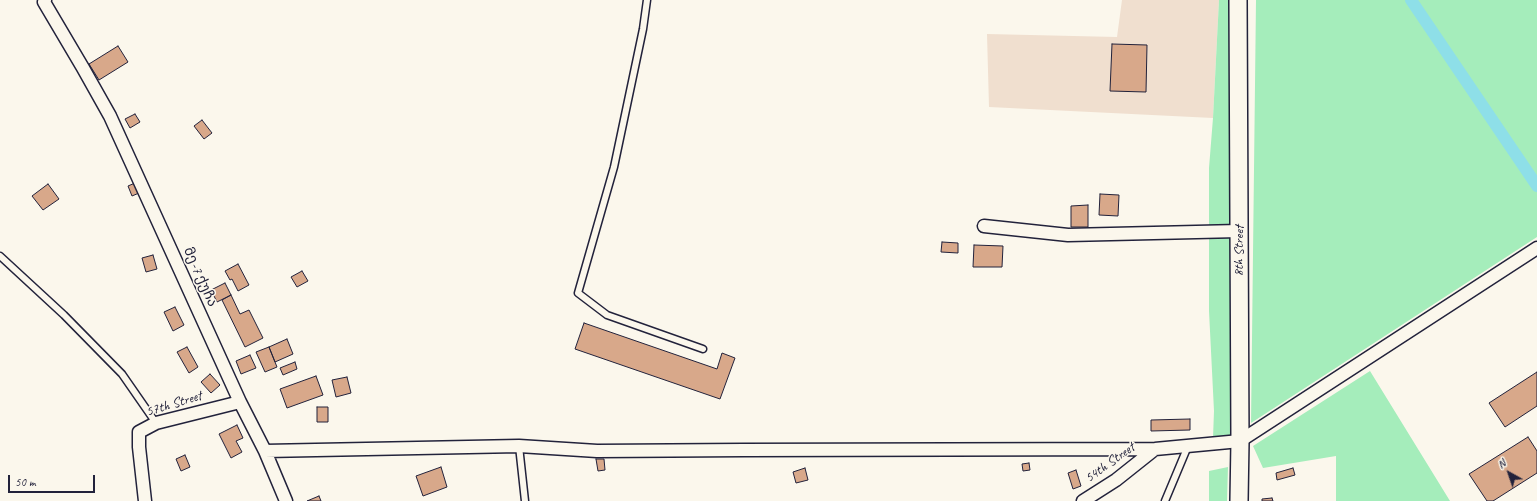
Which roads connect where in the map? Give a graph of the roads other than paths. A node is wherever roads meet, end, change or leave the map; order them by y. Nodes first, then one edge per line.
1 (45, 0) edge
2 (646, 0) edge
3 (1238, 0) edge
4 (984, 226) dead end
5 (1239, 231) junction
6 (1537, 248) edge
7 (0, 256) edge
8 (703, 349) dead end
9 (240, 402) junction
10 (156, 423) junction
11 (1240, 441) junction
12 (518, 446) junction
13 (1188, 446) junction
14 (1155, 449) junction
15 (265, 451) junction
16 (145, 501) edge
17 (286, 501) edge
18 (525, 501) edge
19 (1083, 501) edge
20 (1165, 501) edge
21 (1239, 501) edge

1 - 9 street, მე-7 ქუჩა
2 - 8 lane
3 - 5 street, 8th Street
4 - 5 street
5 - 11 street, 8th Street
6 - 11 street
7 - 10 lane
9 - 10 street, 57th Street
9 - 15 street, მე-7 ქუჩა
10 - 16 street, 57th Street
11 - 13 street
11 - 21 street, 8th Street
12 - 14 street
12 - 15 street
12 - 18 lane
13 - 14 street
13 - 20 lane
14 - 19 street, 54th Street
15 - 17 street, მე-7 ქუჩა

